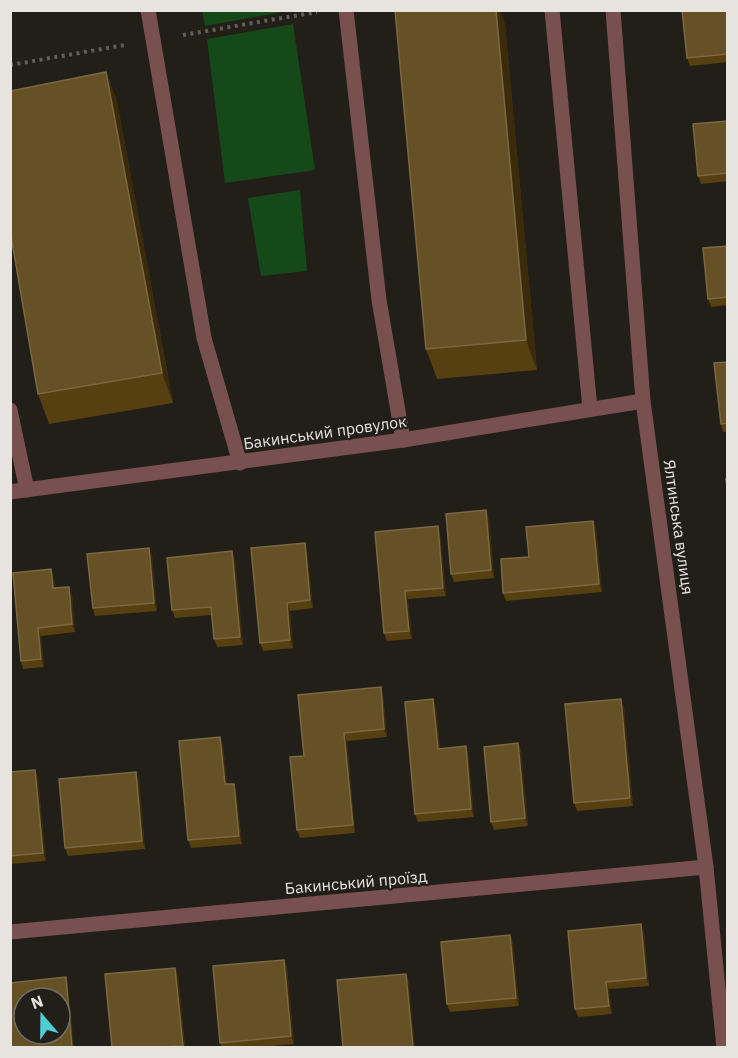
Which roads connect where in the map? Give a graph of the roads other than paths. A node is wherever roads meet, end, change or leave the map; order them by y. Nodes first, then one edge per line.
1 (148, 10) edge
2 (346, 10) edge
3 (552, 10) edge
4 (613, 10) edge
5 (644, 400) junction
6 (590, 409) junction
7 (10, 410) edge
8 (403, 440) junction
9 (240, 463) junction
10 (27, 490) junction
11 (10, 492) edge
12 (706, 867) junction
13 (10, 932) edge
14 (724, 1047) edge

1 - 9 street
2 - 8 street
3 - 6 street
4 - 5 street, Ялтинська вулиця
5 - 6 street, Бакинський провулок
5 - 12 street, Ялтинська вулиця
6 - 8 street, Бакинський провулок
7 - 10 street
8 - 9 street, Бакинський провулок
9 - 10 street, Бакинський провулок
10 - 11 street, Бакинський провулок
12 - 13 street, Бакинський проїзд
12 - 14 street, Ялтинська вулиця

